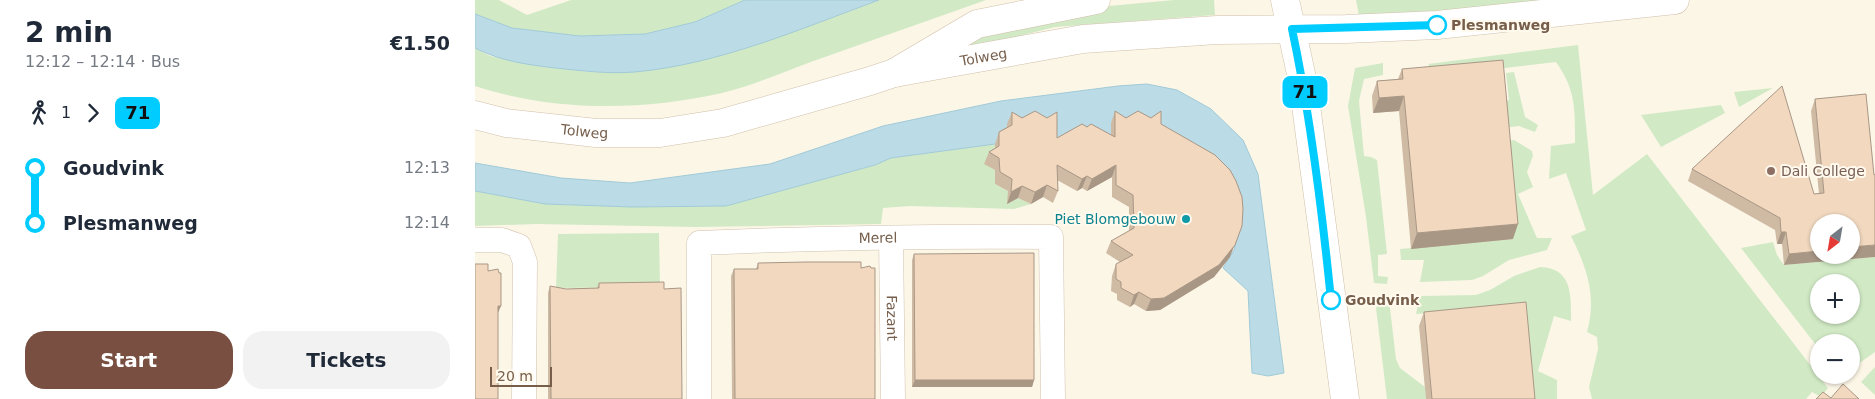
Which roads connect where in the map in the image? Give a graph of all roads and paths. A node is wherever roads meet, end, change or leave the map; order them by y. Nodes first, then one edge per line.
1 (1096, 0) edge
2 (1285, 0) edge
3 (1675, 0) edge
4 (1292, 29) junction
5 (882, 77) junction
6 (475, 115) edge
7 (891, 238) junction
8 (475, 240) edge
9 (524, 399) edge
10 (699, 399) edge
11 (893, 399) edge
12 (1053, 399) edge
13 (1345, 399) edge

1 - 5 main road, Tolweg
2 - 4 main road
3 - 4 main road
4 - 5 main road, Tolweg
4 - 13 main road
5 - 6 main road, Tolweg
7 - 10 street, Merel
7 - 11 street, Fazant
7 - 12 street, Merel
8 - 9 street

